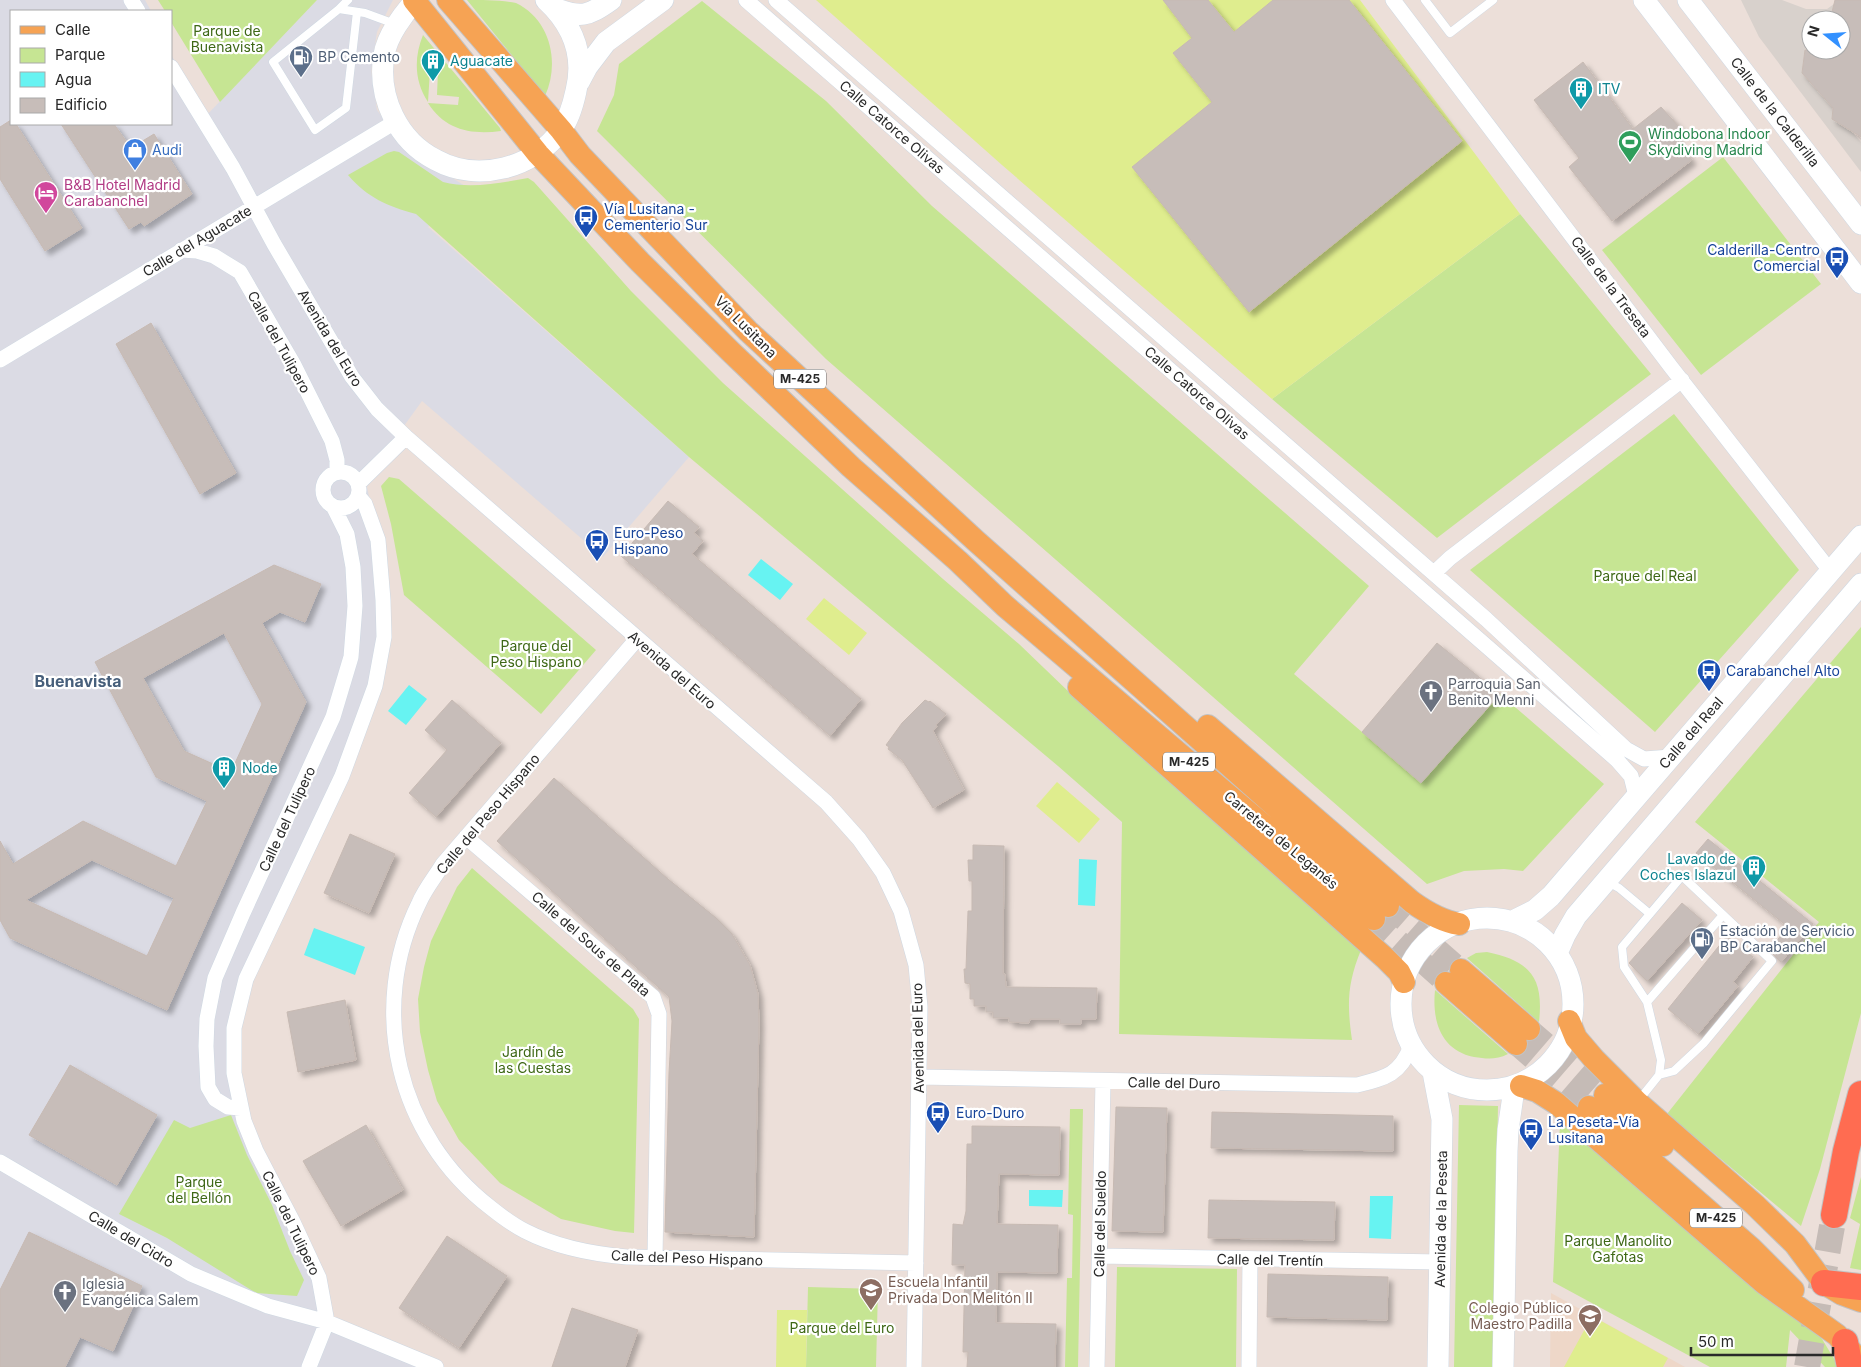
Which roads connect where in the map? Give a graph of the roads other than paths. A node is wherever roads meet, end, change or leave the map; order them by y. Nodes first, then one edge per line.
1 (348, 0) edge
2 (415, 0) edge
3 (448, 0) edge
4 (611, 0) edge
5 (663, 0) edge
6 (746, 0) edge
7 (776, 0) edge
8 (1393, 0) edge
9 (1425, 0) edge
10 (1493, 0) edge
11 (1644, 0) edge
12 (1688, 0) edge
13 (550, 4) edge
14 (339, 9) junction
15 (357, 12) junction
16 (396, 25) junction
17 (172, 69) edge
18 (578, 84) junction
19 (395, 122) junction
20 (561, 130) junction
21 (538, 154) junction
22 (253, 206) junction
23 (1861, 224) edge
24 (181, 250) junction
25 (1861, 283) edge
26 (0, 360) edge
27 (1682, 380) junction
28 (406, 437) junction
29 (337, 472) junction
30 (359, 490) junction
31 (334, 508) junction
32 (1861, 536) edge
33 (1832, 572) junction
34 (1434, 573) junction
35 (1861, 584) edge
36 (1005, 606) junction
37 (1056, 610) junction
38 (637, 640) junction
39 (1671, 757) junction
40 (1636, 796) junction
41 (466, 837) junction
42 (1607, 881) junction
43 (1650, 914) junction
44 (1723, 915) junction
45 (1513, 920) junction
46 (1459, 924) junction
47 (1558, 951) junction
48 (1453, 976) tunnel mouth
49 (1404, 982) junction
50 (1647, 1002) junction
51 (1569, 1021) junction
52 (1522, 1036) tunnel mouth
53 (1411, 1046) junction
54 (1433, 1072) junction
55 (1660, 1076) junction
56 (919, 1077) junction
57 (1103, 1082) junction
58 (1518, 1087) junction
59 (1861, 1094) edge
60 (1637, 1102) junction
61 (241, 1108) junction
62 (0, 1162) edge
63 (1834, 1215) tunnel mouth
64 (1099, 1256) junction
65 (656, 1258) junction
66 (1250, 1259) junction
67 (916, 1262) junction
68 (1440, 1262) junction
69 (1824, 1283) junction
70 (1861, 1287) edge
71 (1861, 1301) edge
72 (327, 1322) junction
73 (1844, 1348) edge
74 (1861, 1365) edge
75 (309, 1367) edge
76 (436, 1367) edge
77 (914, 1367) edge
78 (1097, 1367) edge
79 (1249, 1367) edge
80 (1438, 1367) edge
81 (1503, 1367) edge

1 - 14 lane
2 - 16 street
2 - 21 main road, M-425
3 - 20 main road, M-425
4 - 13 street
5 - 18 street
6 - 40 street, Calle Catorce Olivas
7 - 34 street, Calle Catorce Olivas
8 - 27 street, Calle de la Treseta
9 - 10 lane
11 - 25 street
12 - 23 street, Calle de la Calderilla
13 - 18 street
14 - 15 lane
14 - 15 lane
15 - 16 lane
16 - 19 street
17 - 22 street, Avenida del Euro
18 - 20 street
19 - 21 street
19 - 22 street, Calle del Aguacate
20 - 21 street
20 - 37 main road, Vía Lusitana / M-425
21 - 36 main road, Vía Lusitana / M-425
22 - 24 street, Calle del Aguacate
22 - 28 street, Avenida del Euro
24 - 26 street, Calle del Aguacate
24 - 29 street, Calle del Tulipero
27 - 33 street, Calle de la Treseta
27 - 34 street
28 - 30 street
28 - 38 street, Avenida del Euro
29 - 30 street
29 - 31 street
30 - 31 street
30 - 61 street, Calle del Tulipero
31 - 61 street, Calle del Tulipero
32 - 33 street, Calle del Real
33 - 39 street, Calle del Real
34 - 39 street, Calle Catorce Olivas
35 - 42 street
36 - 37 main road, Carretera de Leganés / M-425
36 - 49 main road
37 - 46 main road
38 - 41 street, Calle del Peso Hispano
38 - 56 street, Avenida del Euro
39 - 40 street, Calle del Real
40 - 45 street, Calle del Real
41 - 65 street, Calle del Sous de Plata
41 - 65 street, Calle del Peso Hispano
42 - 43 lane
42 - 47 street
43 - 44 lane
43 - 50 lane
44 - 50 lane
44 - 55 lane
45 - 46 street
45 - 47 street
46 - 49 street
47 - 51 street
48 - 52 main road
49 - 53 street
50 - 55 lane
51 - 58 street
51 - 60 main road
53 - 54 street
53 - 57 street, Calle del Duro
54 - 58 street
54 - 68 street, Avenida de la Peseta
55 - 60 lane
56 - 57 street, Calle del Duro
56 - 67 street, Avenida del Euro
57 - 64 street, Calle del Sueldo
58 - 73 main road
58 - 81 street
59 - 63 highway
60 - 69 main road
61 - 72 street, Calle del Tulipero
62 - 72 street, Calle del Cidro
64 - 66 street, Calle del Trentín
64 - 78 street, Calle del Sueldo
65 - 67 street, Calle del Peso Hispano
66 - 68 street, Calle del Trentín
66 - 79 street
67 - 77 street, Avenida del Euro
68 - 80 street, Avenida de la Peseta
69 - 70 highway
69 - 71 main road, M-425
69 - 73 main road, M-425
72 - 75 street
72 - 76 street, Calle del Cidro
73 - 74 main road, M-425

